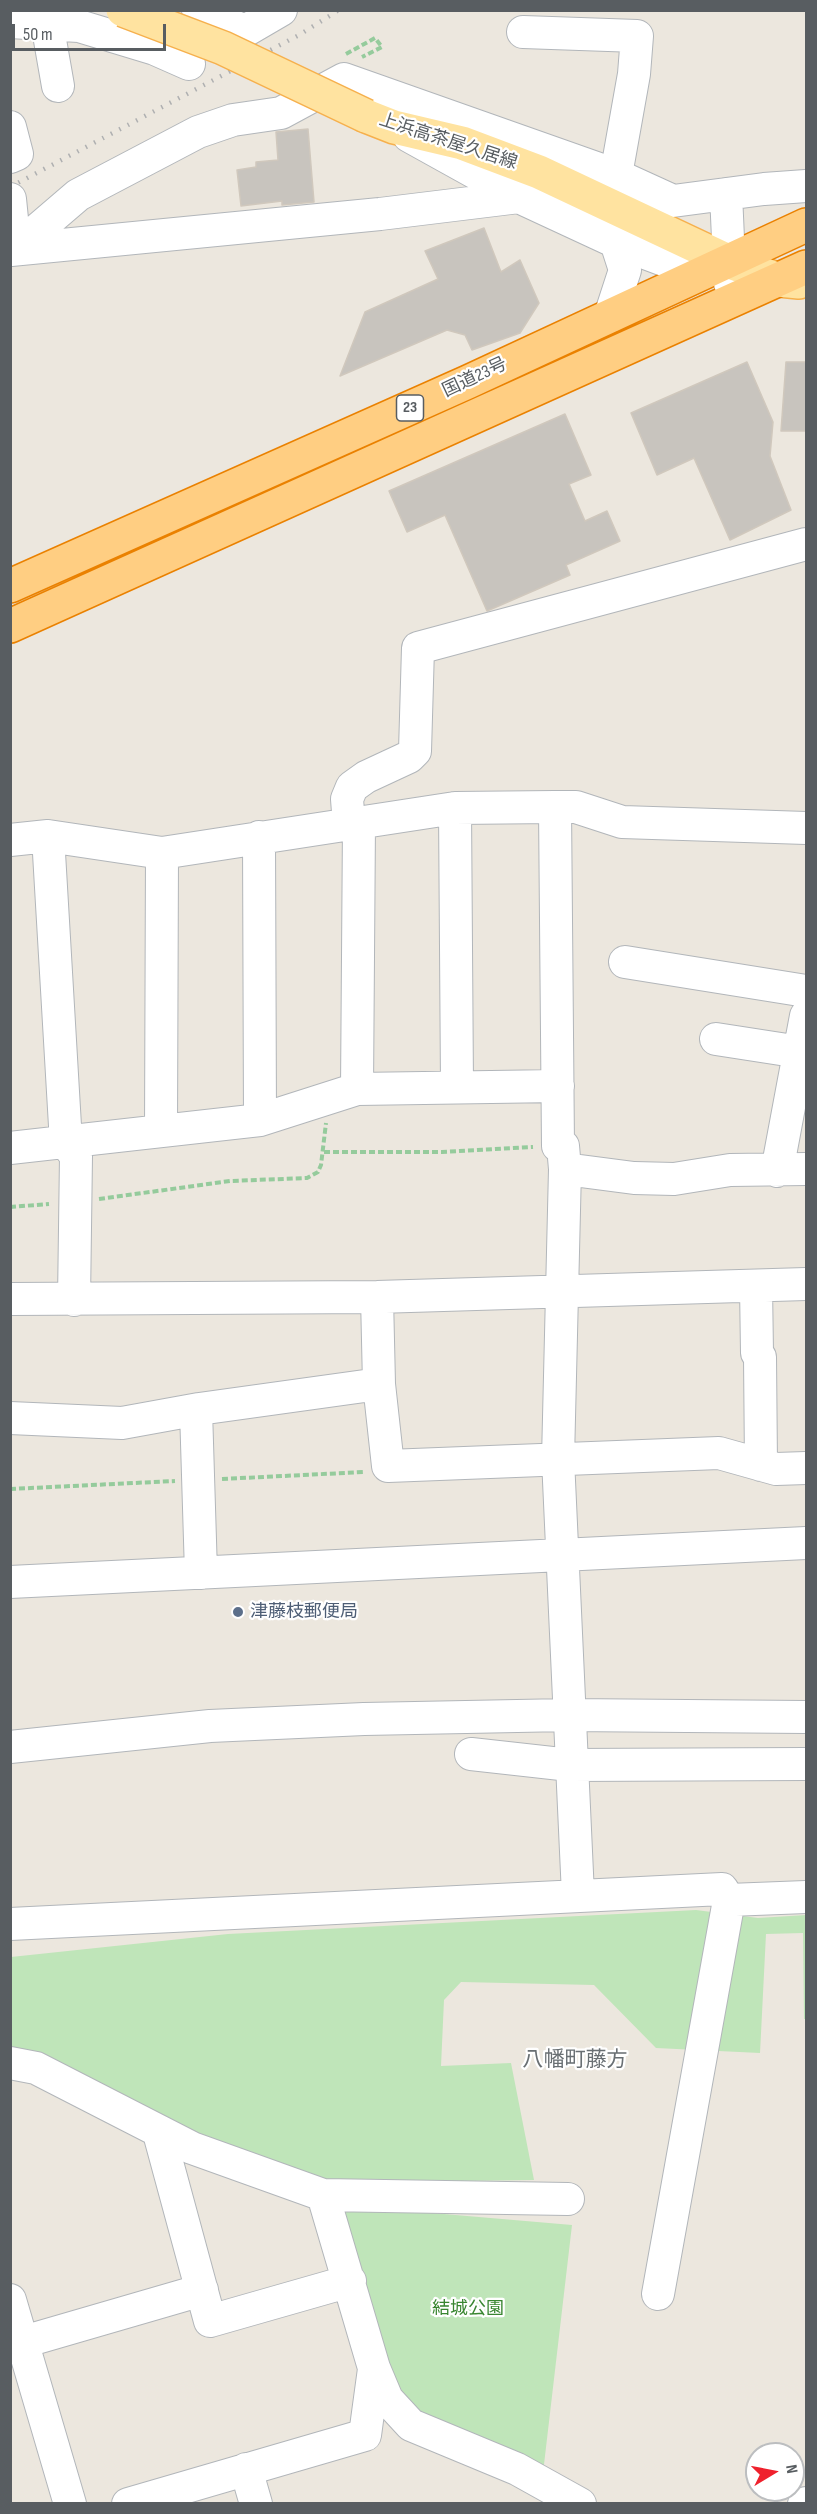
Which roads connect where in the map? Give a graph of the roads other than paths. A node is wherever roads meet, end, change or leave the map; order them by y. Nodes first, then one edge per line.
1 (123, 10) edge
2 (198, 10) edge
3 (281, 10) edge
4 (10, 22) edge
5 (47, 23) junction
6 (523, 32) dead end
7 (189, 64) dead end
8 (58, 86) dead end
9 (380, 122) junction
10 (10, 127) edge
11 (10, 157) edge
12 (616, 175) junction
13 (807, 186) edge
14 (726, 194) junction
15 (519, 197) junction
16 (10, 199) edge
17 (807, 225) edge
18 (616, 242) junction
19 (13, 249) edge
20 (730, 262) junction
21 (797, 276) edge
22 (730, 303) junction
23 (610, 316) junction
24 (807, 544) edge
25 (10, 586) edge
26 (10, 626) edge
27 (555, 807) junction
28 (456, 808) junction
29 (354, 824) junction
30 (807, 828) edge
31 (48, 836) junction
32 (259, 837) junction
33 (10, 840) edge
34 (162, 853) junction
35 (625, 962) dead end
36 (807, 991) edge
37 (807, 1016) edge
38 (716, 1039) dead end
39 (800, 1052) junction
40 (457, 1086) junction
41 (558, 1086) junction
42 (357, 1089) junction
43 (260, 1120) junction
44 (161, 1131) junction
45 (66, 1143) junction
46 (10, 1148) edge
47 (562, 1154) junction
48 (792, 1170) edge
49 (807, 1284) edge
50 (756, 1286) junction
51 (564, 1292) junction
52 (377, 1297) junction
53 (10, 1299) edge
54 (74, 1300) junction
55 (379, 1384) junction
56 (196, 1410) junction
57 (10, 1418) edge
58 (558, 1459) junction
59 (761, 1465) junction
60 (807, 1468) edge
61 (807, 1543) edge
62 (562, 1556) junction
63 (201, 1573) junction
64 (10, 1582) edge
65 (568, 1715) junction
66 (807, 1717) edge
67 (10, 1747) edge
68 (471, 1754) dead end
69 (570, 1764) junction
70 (807, 1764) edge
71 (578, 1895) junction
72 (807, 1897) edge
73 (729, 1900) junction
74 (10, 1924) edge
75 (10, 2063) edge
76 (159, 2133) junction
77 (323, 2195) junction
78 (568, 2199) dead end
79 (350, 2281) junction
80 (202, 2290) junction
81 (658, 2294) dead end
82 (10, 2300) edge
83 (23, 2342) junction
84 (374, 2368) junction
85 (246, 2469) junction
86 (70, 2504) edge
87 (128, 2504) edge
88 (256, 2504) edge
89 (579, 2504) edge

1 - 9 main road, 上浜高茶屋久居線, bridge
2 - 3 street
4 - 5 street
5 - 7 street
5 - 8 street
6 - 12 street
9 - 15 street
9 - 20 main road, 上浜高茶屋久居線
10 - 11 street
12 - 14 street
12 - 19 street
13 - 14 street
14 - 20 street
15 - 18 street
15 - 19 street
16 - 19 street
17 - 20 highway, 国道23号 / 23
18 - 20 street
18 - 23 street
20 - 21 main road, 上浜高茶屋久居線
20 - 22 street
20 - 23 highway, 国道23号 / 23
21 - 22 highway, 国道23号 / 23
22 - 26 highway, 国道23号 / 23
23 - 25 highway, 国道23号 / 23
24 - 29 street
27 - 28 street
27 - 30 street
27 - 41 street
28 - 29 street
28 - 40 street
29 - 32 street
29 - 42 street
31 - 33 street
31 - 34 street
31 - 45 street
32 - 34 street
32 - 43 street
34 - 44 street
35 - 36 street
37 - 39 street
38 - 39 street
39 - 48 street
40 - 41 street
40 - 42 street
41 - 47 street
42 - 43 street
43 - 44 street
44 - 45 street
45 - 46 street
45 - 54 street
47 - 48 street
47 - 51 street
49 - 50 street
50 - 51 street
50 - 59 street
51 - 52 street
51 - 58 street
52 - 54 street
52 - 55 street
53 - 54 street
55 - 56 street
55 - 58 street
56 - 57 street
56 - 63 street
58 - 59 street
58 - 62 street
59 - 60 street
61 - 62 street
62 - 63 street
62 - 65 street
63 - 64 street
65 - 66 street
65 - 67 street
65 - 69 street
68 - 69 street
69 - 70 street
69 - 71 street
71 - 73 street
71 - 74 street
72 - 73 street
73 - 81 street
75 - 76 street
76 - 77 street
76 - 80 street
77 - 78 street
77 - 79 street
79 - 80 street
79 - 84 street
80 - 83 street
82 - 83 street
83 - 86 street
84 - 85 street
84 - 89 street
85 - 87 street
85 - 88 street

